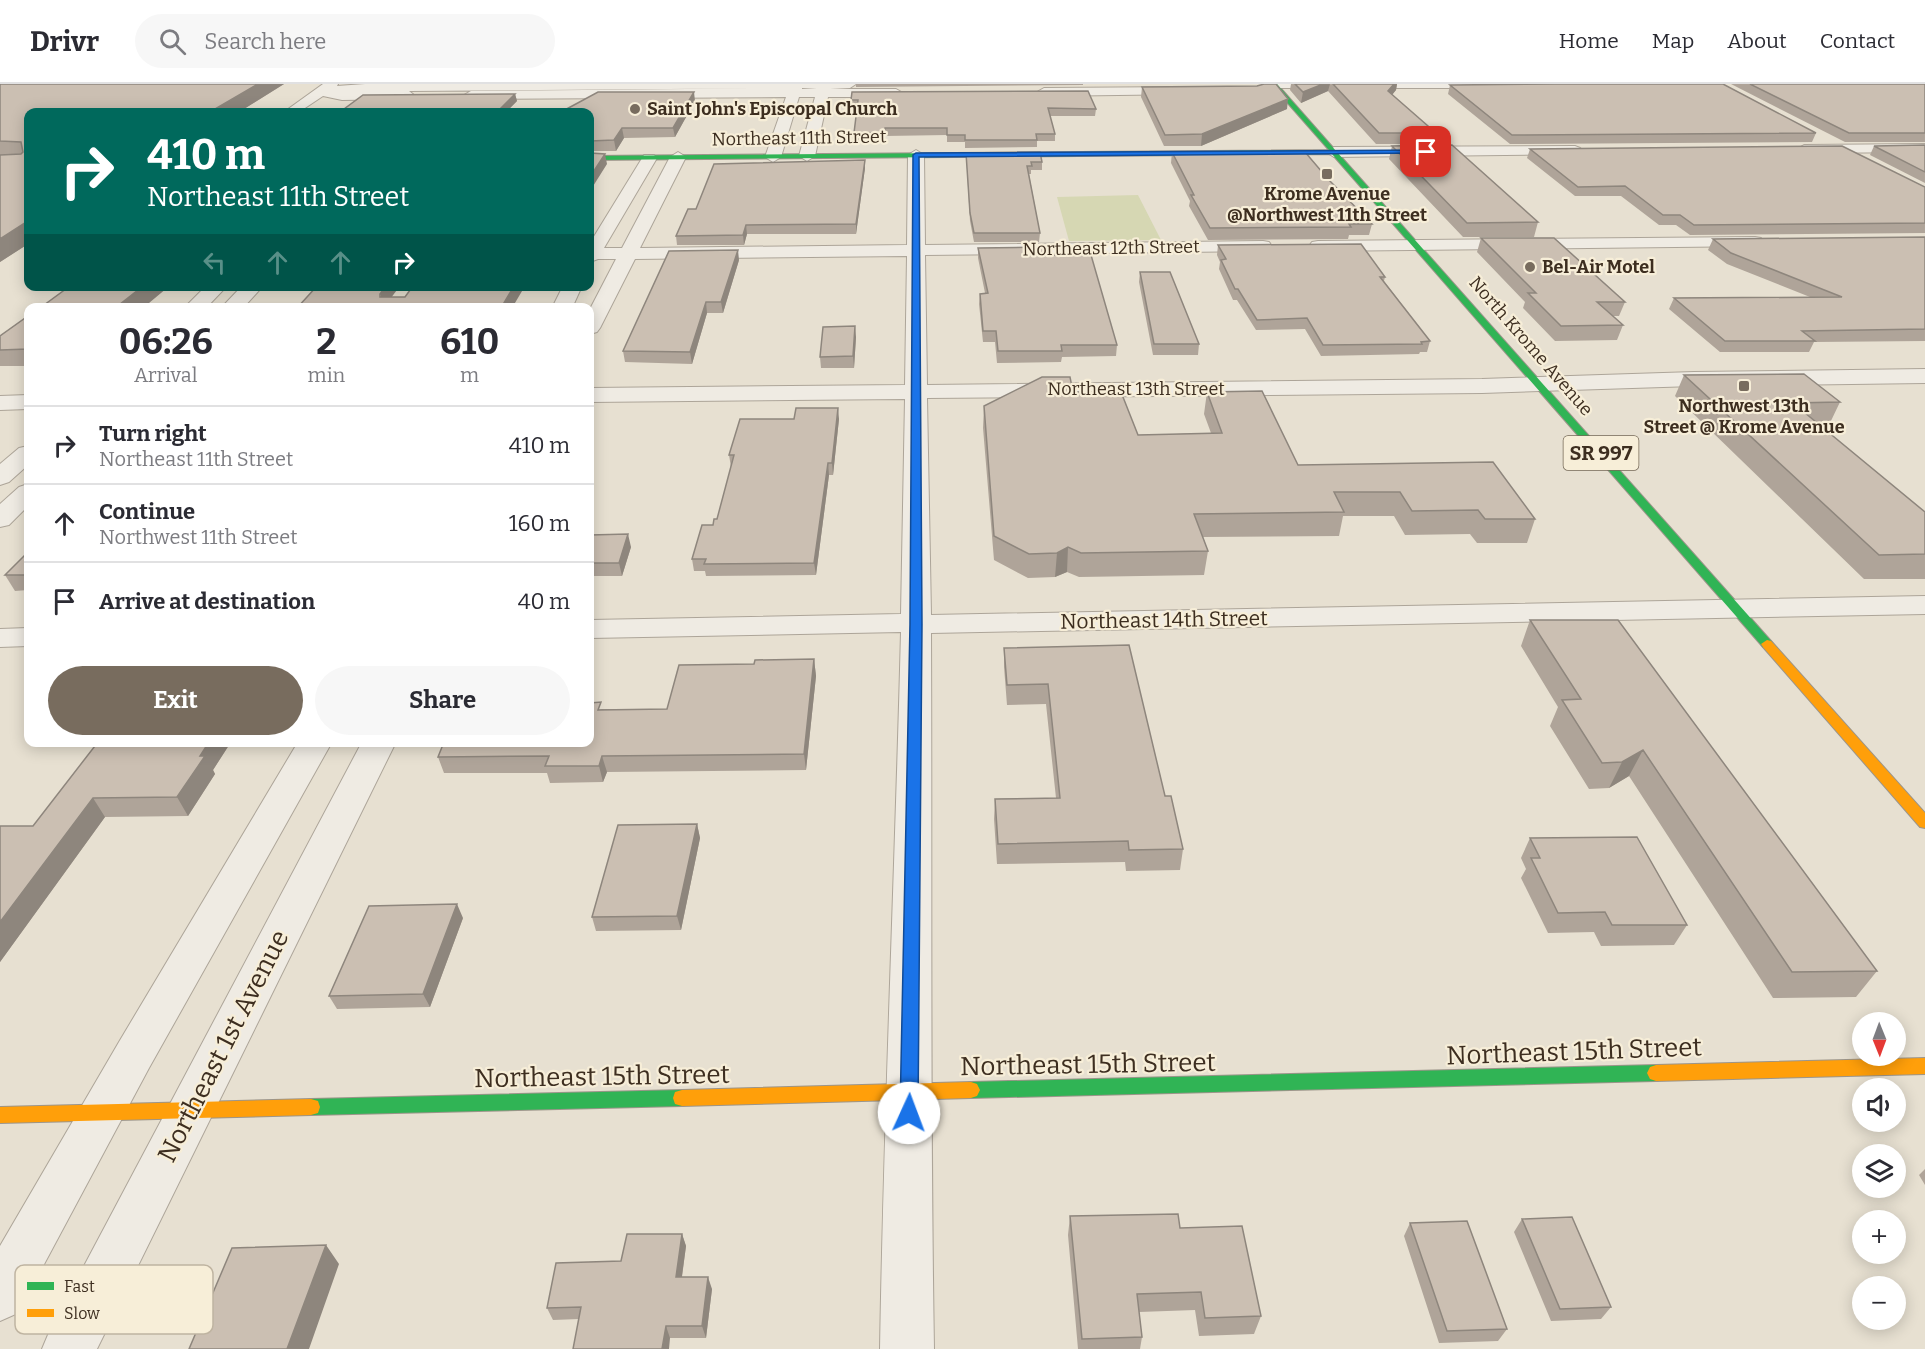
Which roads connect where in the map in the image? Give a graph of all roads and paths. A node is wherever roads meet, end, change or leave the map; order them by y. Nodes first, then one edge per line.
1 (332, 84) edge
2 (850, 84) edge
3 (1474, 84) edge
4 (1268, 86) edge
5 (796, 87) edge
6 (824, 87) edge
7 (1201, 91) edge
8 (1035, 92) edge
9 (320, 93) junction
10 (913, 93) edge
11 (297, 108) edge
12 (1811, 133) edge
13 (1841, 141) junction
14 (1925, 148) edge
15 (1787, 149) edge
16 (1594, 150) edge
17 (1334, 152) junction
18 (916, 155) junction
19 (1868, 155) junction
20 (807, 156) junction
21 (678, 157) junction
22 (773, 157) junction
23 (594, 158) edge
24 (649, 158) junction
25 (1897, 161) edge
26 (1774, 242) edge
27 (1416, 245) junction
28 (1280, 246) edge
29 (1301, 246) edge
30 (594, 248) edge
31 (917, 250) junction
32 (628, 253) junction
33 (594, 255) edge
34 (213, 291) edge
35 (249, 291) edge
36 (199, 303) edge
37 (236, 303) edge
38 (594, 320) edge
39 (1925, 376) edge
40 (1539, 383) junction
41 (916, 391) junction
42 (594, 395) edge
43 (24, 402) edge
44 (0, 403) edge
45 (24, 456) edge
46 (0, 477) edge
47 (24, 496) edge
48 (0, 519) edge
49 (1925, 605) edge
50 (1738, 609) junction
51 (916, 624) junction
52 (594, 629) edge
53 (24, 637) edge
54 (0, 638) edge
55 (312, 747) edge
56 (376, 747) edge
57 (1925, 823) edge
58 (1925, 1066) edge
59 (910, 1093) junction
60 (190, 1109) junction
61 (104, 1112) junction
62 (0, 1115) edge
63 (17, 1265) edge
64 (111, 1265) edge
65 (15, 1269) edge
66 (0, 1295) edge
67 (77, 1334) edge
68 (69, 1349) edge
69 (907, 1349) edge

1 - 9 street
2 - 6 street
3 - 4 street
4 - 17 main road, North Krome Avenue / SR 997
5 - 6 street
5 - 9 street
5 - 22 street
6 - 10 street
6 - 20 street
7 - 8 street
9 - 11 street
12 - 13 street
13 - 15 street
13 - 19 street
14 - 19 street
16 - 17 street
17 - 18 main road, Northeast 11th Street
17 - 27 main road, North Krome Avenue / SR 997
18 - 20 main road, Northeast 11th Street
18 - 31 street
19 - 25 street
20 - 22 main road, Northeast 11th Street
21 - 22 main road, Northeast 11th Street
21 - 24 main road, Northeast 11th Street
21 - 32 street
23 - 24 main road, Northeast 11th Street
24 - 30 street
26 - 27 street
27 - 29 street
27 - 40 main road, North Krome Avenue / SR 997
28 - 31 street, Northeast 12th Street
31 - 32 street, Northeast 12th Street
31 - 41 street
32 - 33 street, Northeast 12th Street
32 - 38 street
34 - 36 street
35 - 37 street
39 - 40 street, Northeast 13th Street
40 - 41 street, Northeast 13th Street
40 - 50 main road, North Krome Avenue / SR 997
41 - 42 street, Northeast 13th Street
41 - 51 street
43 - 44 street
45 - 46 street
47 - 48 street
49 - 50 street, Northeast 14th Street
50 - 51 street, Northeast 14th Street
50 - 57 main road, North Krome Avenue / SR 997
51 - 52 street, Northeast 14th Street
51 - 59 street
53 - 54 street
55 - 61 street
56 - 60 street, Northeast 1st Avenue
58 - 59 main road, Northeast 15th Street
59 - 60 main road, Northeast 15th Street
59 - 69 street
60 - 61 main road, Northeast 15th Street
60 - 64 street, Northeast 1st Avenue
61 - 62 main road, Northeast 15th Street
61 - 63 street
65 - 66 street
67 - 68 street, Northeast 1st Avenue

